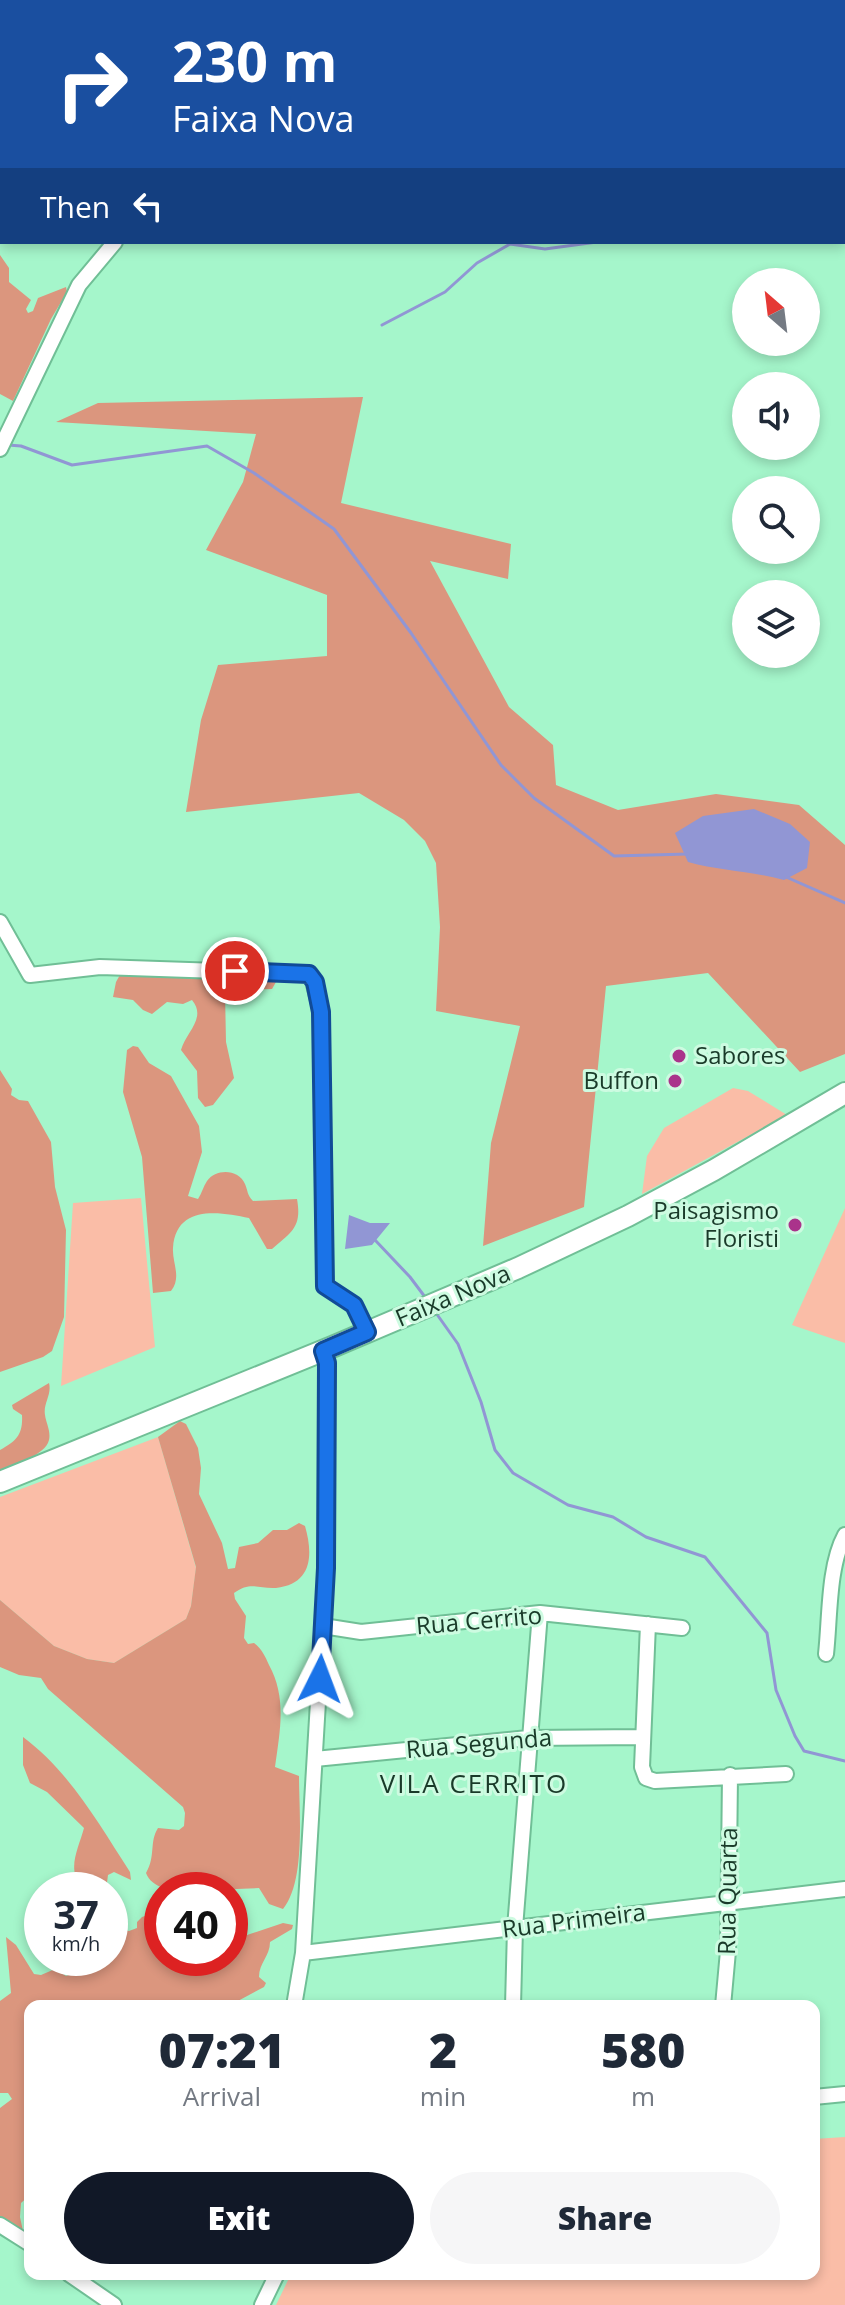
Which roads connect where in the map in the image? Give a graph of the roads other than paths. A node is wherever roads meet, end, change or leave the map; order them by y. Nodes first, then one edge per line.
1 (113, 244) edge
2 (0, 449) edge
3 (0, 922) edge
4 (845, 1093) edge
5 (367, 1332) junction
6 (323, 1351) junction
7 (0, 1482) edge
8 (845, 1535) edge
9 (540, 1613) junction
10 (648, 1624) junction
11 (323, 1626) junction
12 (682, 1628) dead end
13 (826, 1654) dead end
14 (643, 1737) junction
15 (528, 1738) junction
16 (315, 1759) junction
17 (786, 1774) dead end
18 (730, 1775) junction
19 (845, 1889) edge
20 (728, 1903) junction
21 (515, 1928) junction
22 (303, 1953) junction
23 (295, 2000) edge
24 (513, 2000) edge
25 (724, 2000) edge
26 (845, 2094) edge
27 (820, 2096) edge
28 (0, 2225) edge
29 (24, 2240) edge
30 (78, 2280) edge
31 (274, 2280) edge
32 (114, 2305) edge
33 (262, 2305) edge

1 - 2 street
3 - 5 street
4 - 5 highway, Faixa Nova
5 - 6 highway, Faixa Nova
6 - 7 highway, Faixa Nova
6 - 11 street
8 - 13 street
9 - 10 street, Rua Cerrito
9 - 11 street, Rua Cerrito
9 - 15 street
10 - 12 street, Rua Cerrito
10 - 14 street
11 - 16 street
14 - 15 street, Rua Segunda
14 - 18 street
15 - 16 street, Rua Segunda
15 - 21 street
16 - 22 street
17 - 18 street
18 - 20 street, Rua Quarta
19 - 20 street, Rua Primeira
20 - 21 street, Rua Primeira
20 - 25 street, Rua Quarta
21 - 22 street, Rua Primeira
21 - 24 street
22 - 23 street
26 - 27 street
28 - 29 street
30 - 32 street
31 - 33 street

